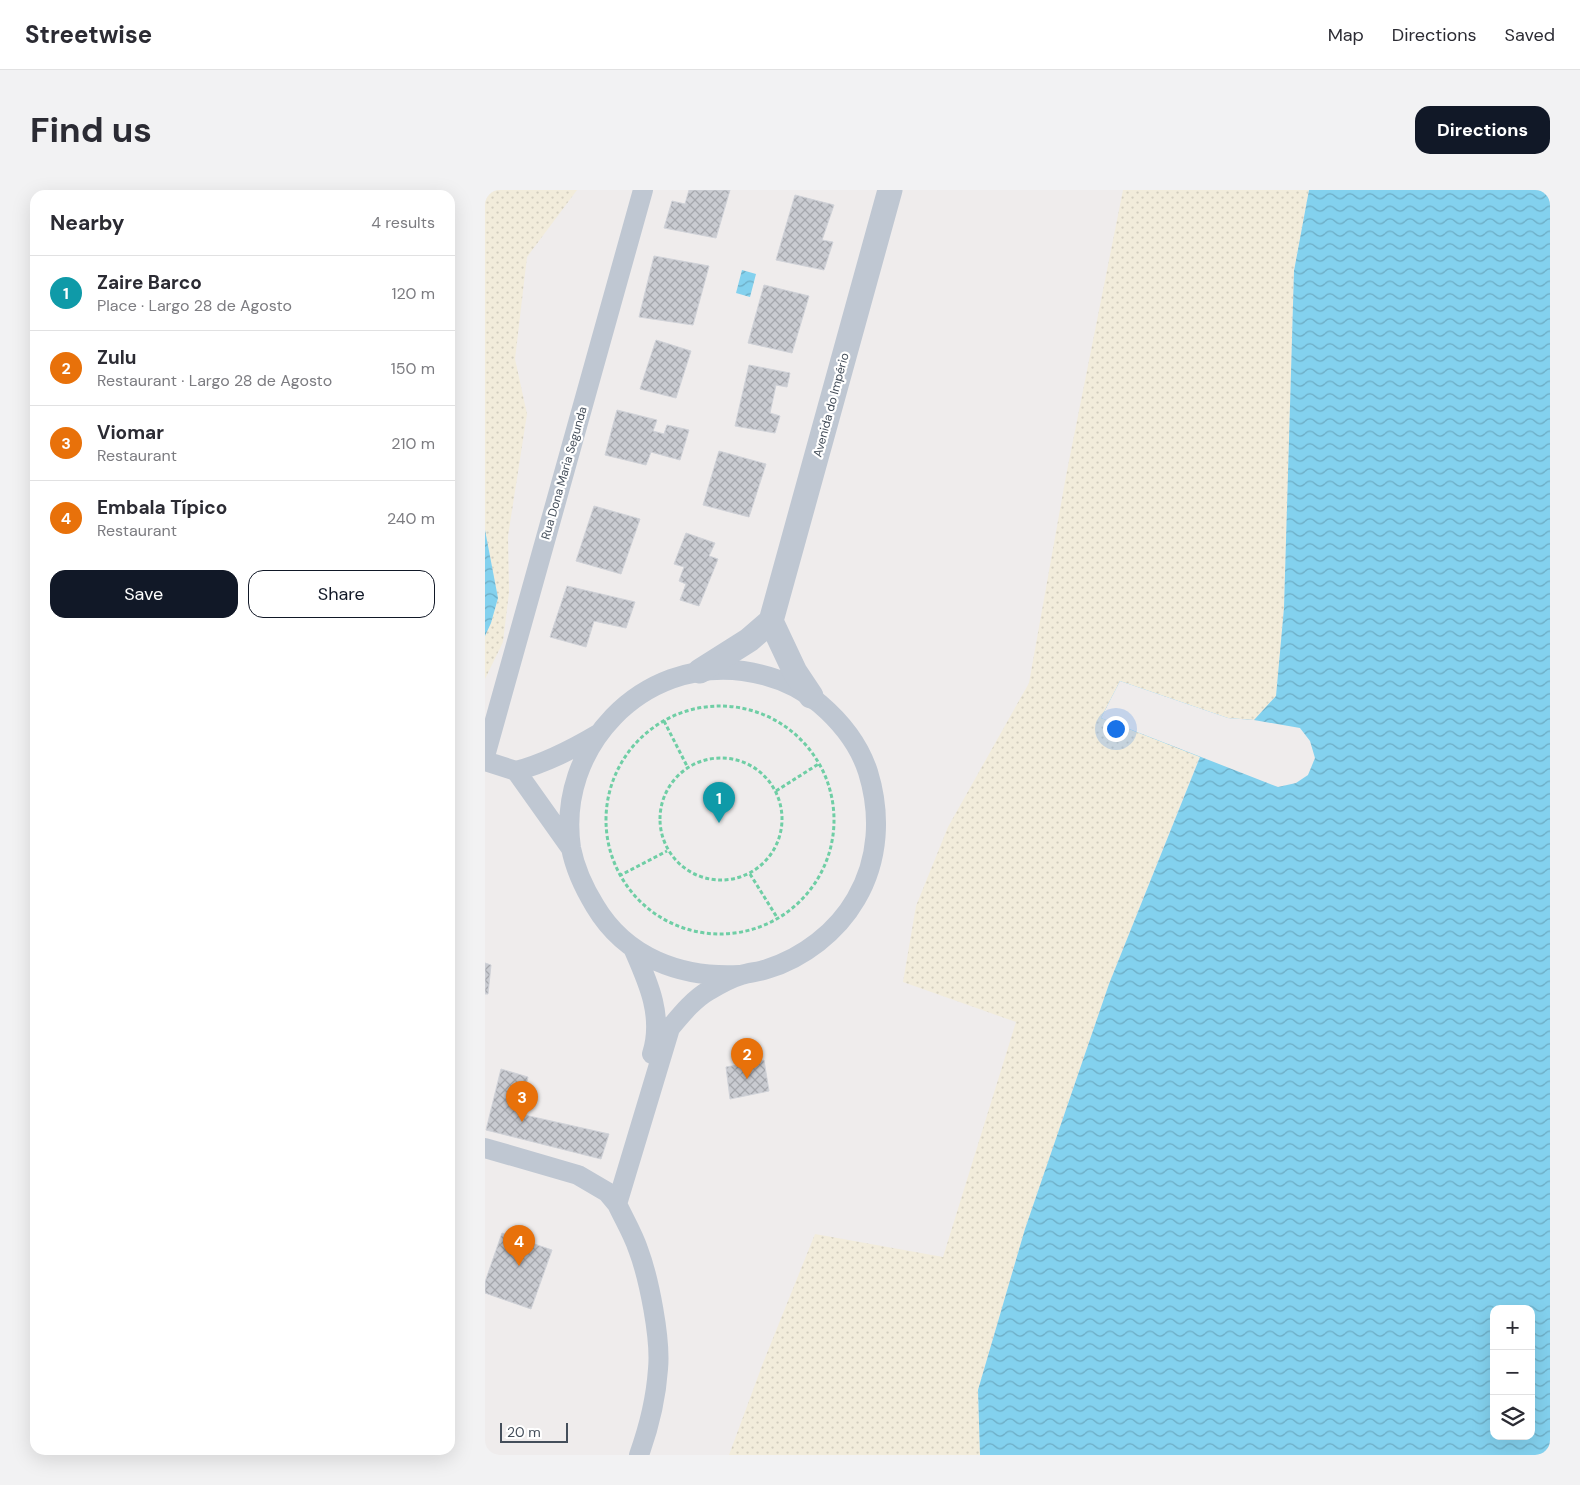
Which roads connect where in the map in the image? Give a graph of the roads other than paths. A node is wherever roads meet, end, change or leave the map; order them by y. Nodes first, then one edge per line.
1 (643, 190) edge
2 (890, 190) edge
3 (771, 621) junction
4 (700, 671) junction
5 (811, 696) junction
6 (600, 732) junction
7 (485, 756) edge
8 (485, 761) edge
9 (516, 771) junction
10 (571, 848) junction
11 (633, 948) junction
12 (739, 975) junction
13 (485, 1148) edge
14 (612, 1198) junction
15 (639, 1455) edge

1 - 7 street, Rua Dona Maria Segunda
2 - 3 street, Avenida do Império
3 - 4 street
3 - 5 street
4 - 5 street
4 - 6 street
5 - 12 street
6 - 9 street
6 - 10 street
8 - 9 street
9 - 10 street
10 - 11 street
11 - 12 street
11 - 14 street
12 - 14 street
13 - 14 street
14 - 15 street

